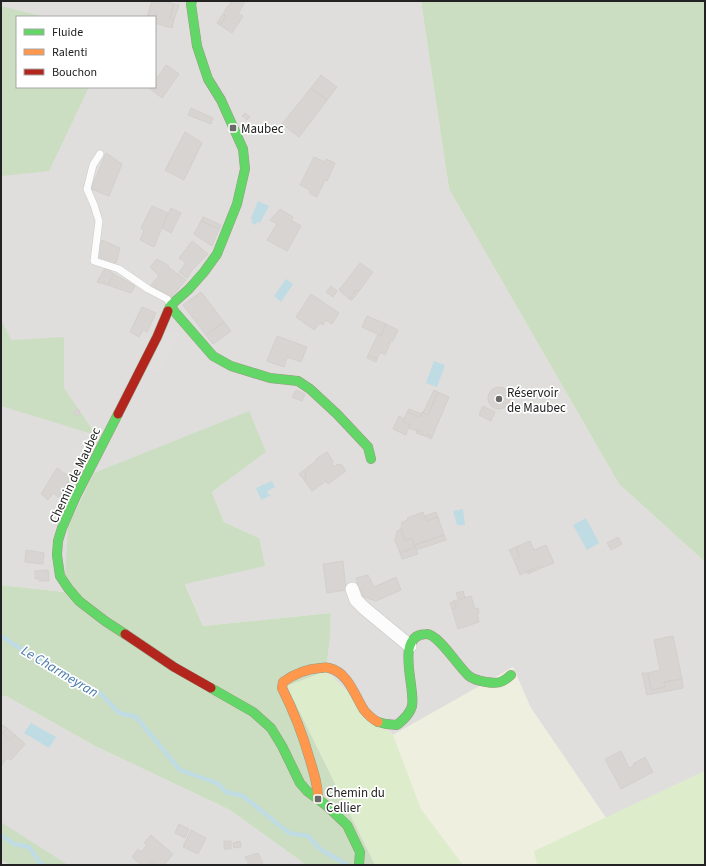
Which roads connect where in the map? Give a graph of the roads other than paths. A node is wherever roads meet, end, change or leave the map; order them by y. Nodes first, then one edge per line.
1 (192, 1) edge
2 (100, 154) dead end
3 (171, 305) junction
4 (372, 459) dead end
5 (352, 589) dead end
6 (410, 646) junction
7 (511, 675) dead end
8 (318, 799) junction
9 (359, 865) edge

1 - 3 street, Chemin de Maubec
2 - 3 lane
3 - 4 street
3 - 8 street, Chemin de Maubec
5 - 6 street
6 - 7 street
6 - 8 street
8 - 9 street, Chemin de Maubec

